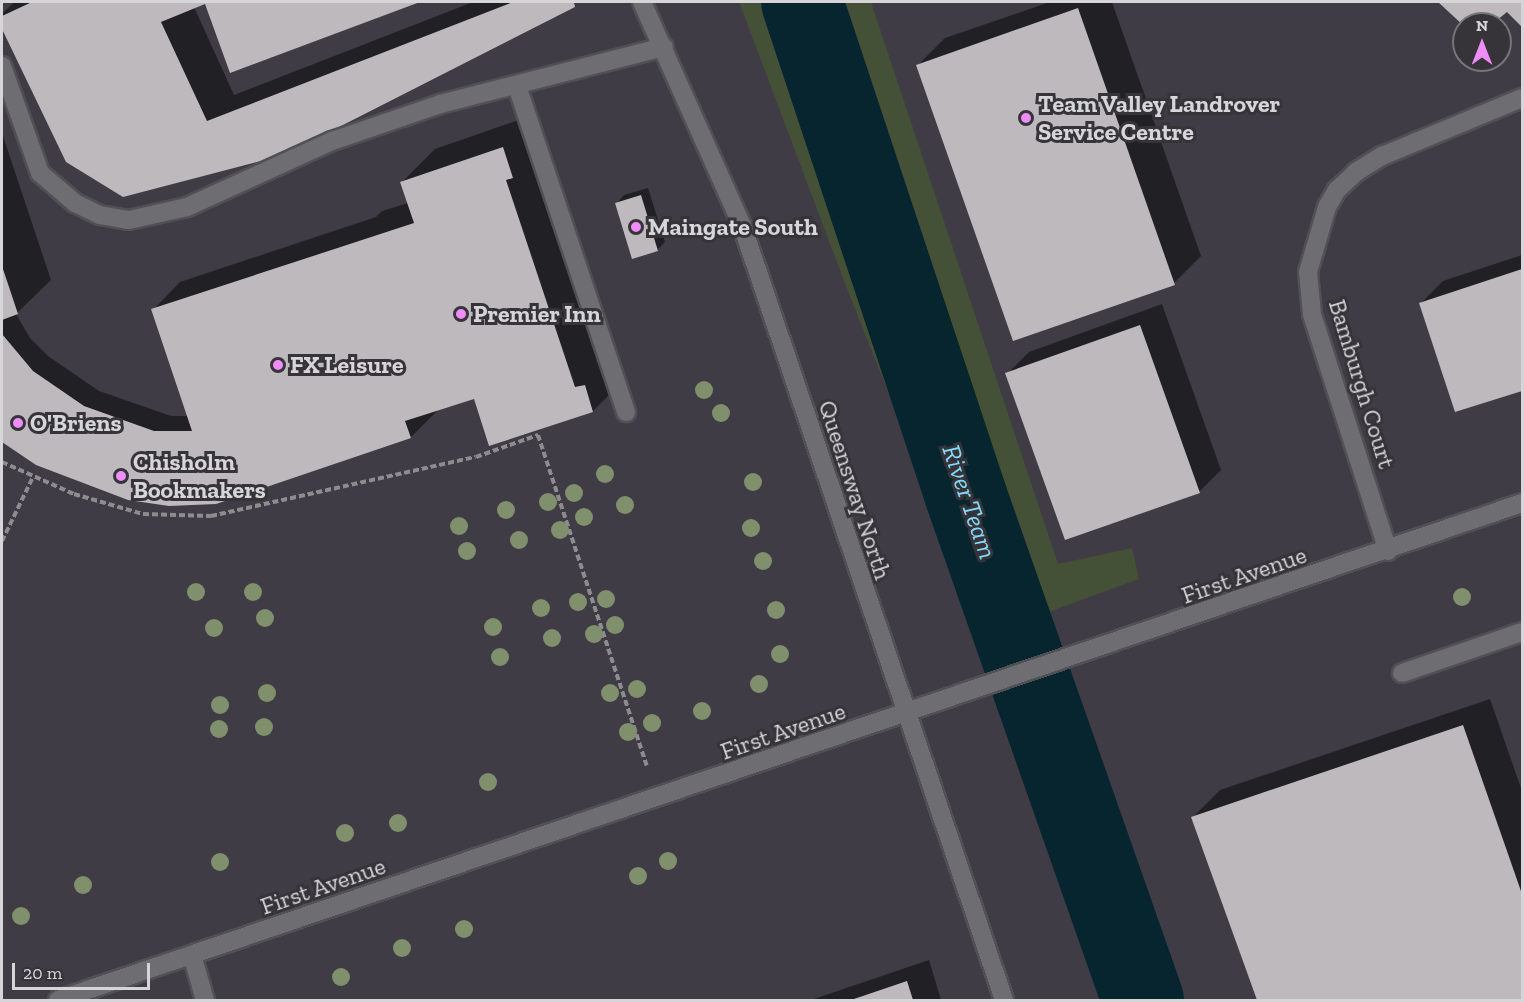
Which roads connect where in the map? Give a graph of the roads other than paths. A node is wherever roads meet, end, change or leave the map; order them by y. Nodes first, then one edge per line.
1 (642, 2) edge
2 (664, 47) junction
3 (2, 66) edge
4 (517, 86) junction
5 (1522, 98) edge
6 (626, 412) dead end
7 (1522, 503) edge
8 (1388, 551) junction
9 (1522, 632) edge
10 (1402, 673) dead end
11 (905, 715) junction
12 (192, 955) junction
13 (58, 1000) edge
14 (205, 1000) edge
15 (1004, 1000) edge

1 - 2 street, Queensway North
2 - 4 street
2 - 11 street, Queensway North
3 - 4 street
4 - 6 street
5 - 8 street, Bamburgh Court
7 - 8 street, First Avenue
8 - 11 street, First Avenue
9 - 10 street
11 - 12 street, First Avenue
11 - 15 street, Queensway North
12 - 13 street, First Avenue
12 - 14 street

